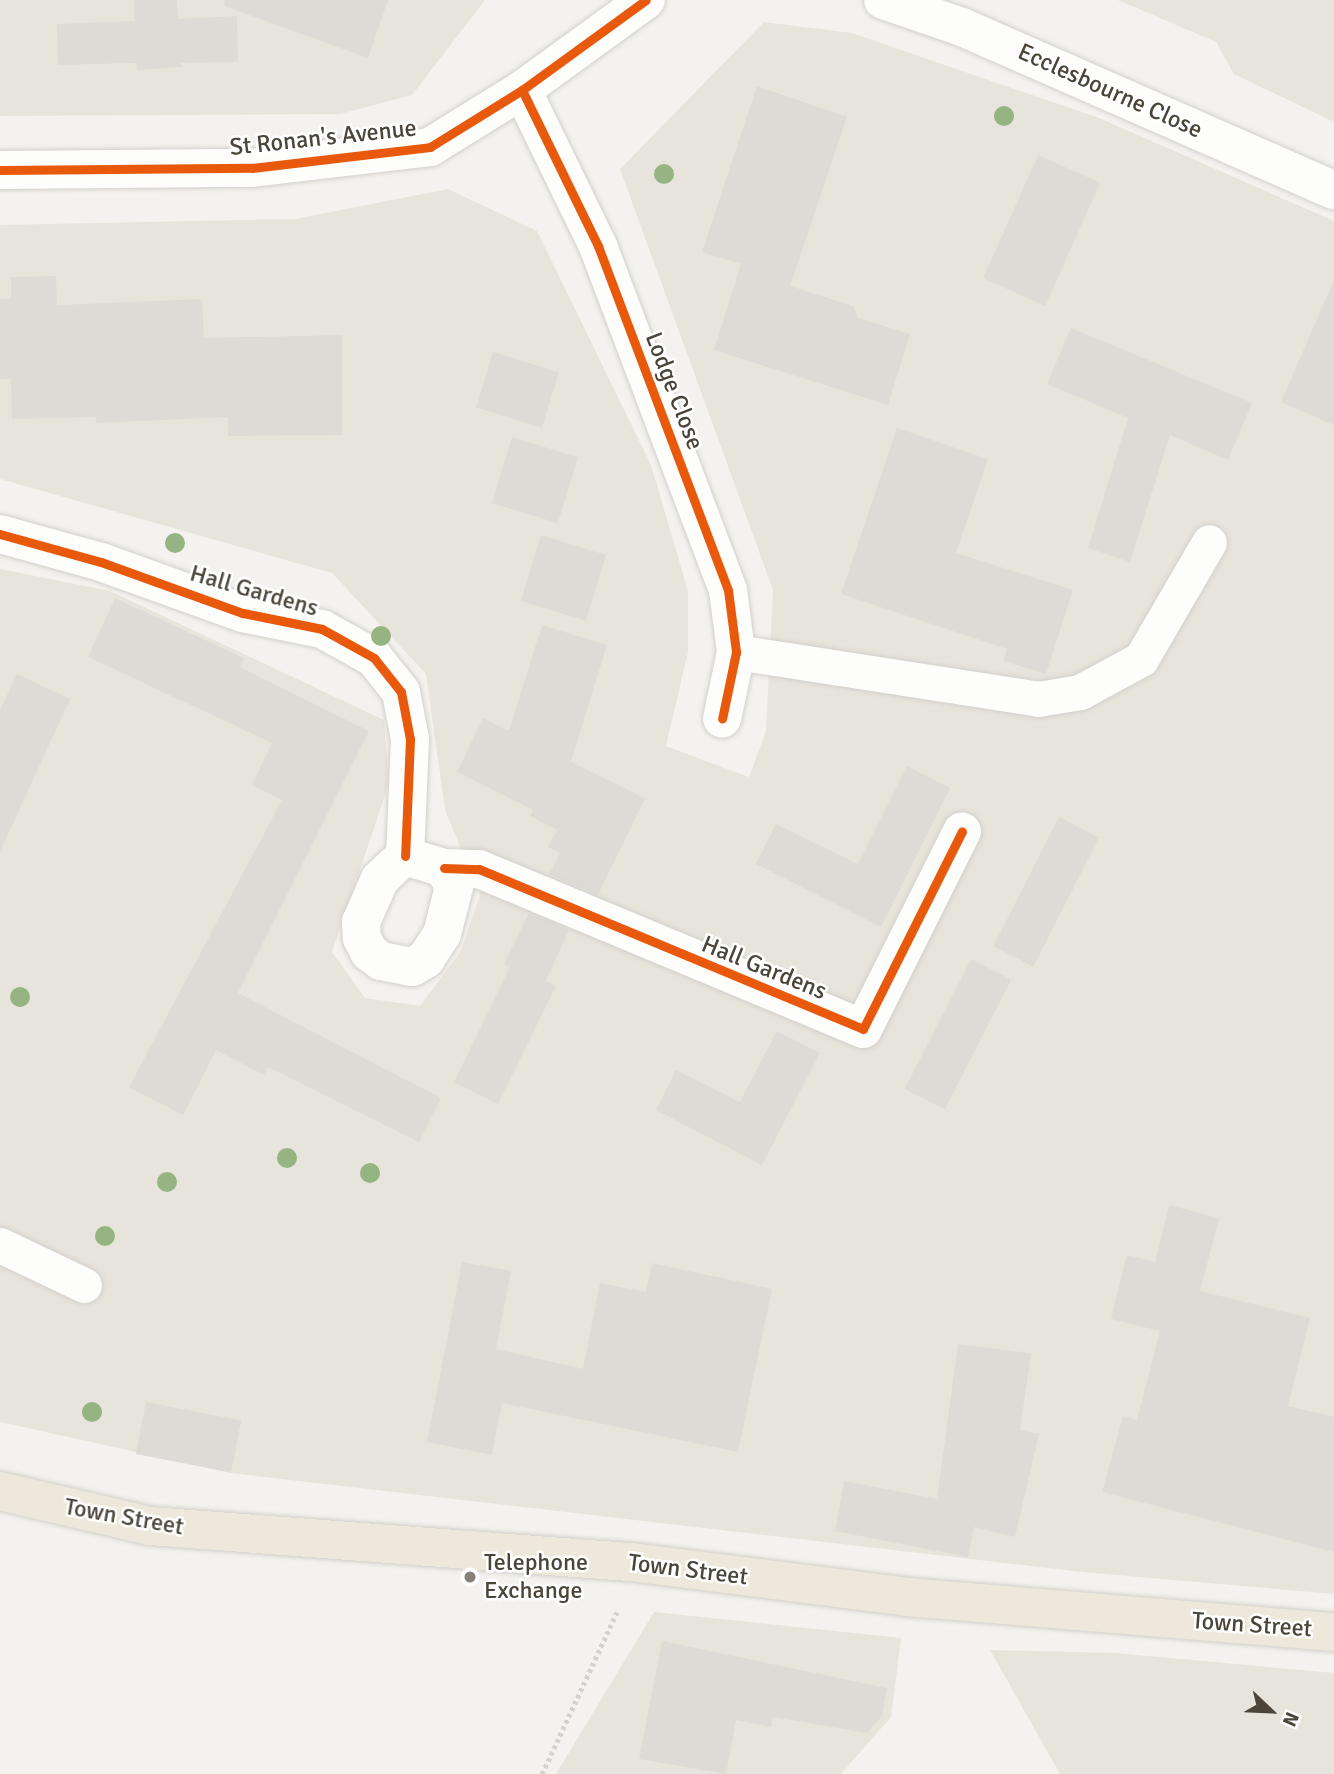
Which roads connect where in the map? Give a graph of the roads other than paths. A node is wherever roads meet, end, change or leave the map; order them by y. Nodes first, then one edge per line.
1 (646, 0) edge
2 (883, 0) edge
3 (522, 90) junction
4 (0, 170) edge
5 (1334, 190) edge
6 (0, 534) edge
7 (1209, 542) dead end
8 (736, 652) junction
9 (722, 719) dead end
10 (962, 831) dead end
11 (405, 856) junction
12 (444, 868) junction
13 (0, 1245) edge
14 (84, 1285) dead end
15 (0, 1491) edge
16 (1334, 1632) edge

1 - 3 street, St Ronan's Avenue
2 - 5 street, Ecclesbourne Close
3 - 4 street, St Ronan's Avenue
3 - 8 street, Lodge Close
6 - 11 street, Hall Gardens
7 - 8 lane
8 - 9 street, Lodge Close
10 - 12 street, Hall Gardens
11 - 12 street, Hall Gardens
11 - 12 street
13 - 14 lane
15 - 16 highway, Town Street

